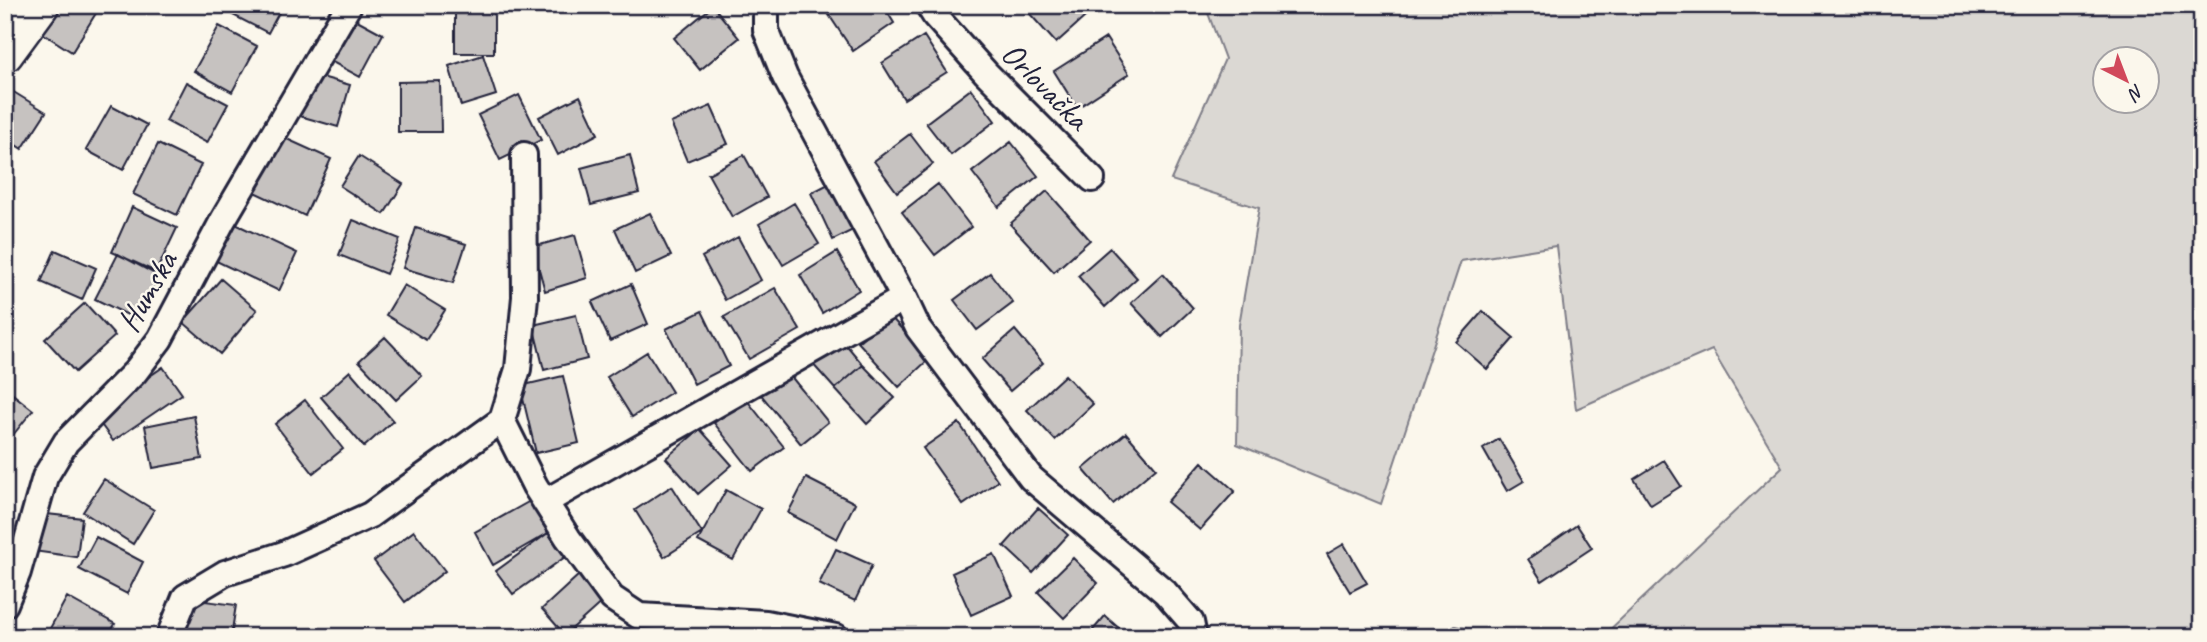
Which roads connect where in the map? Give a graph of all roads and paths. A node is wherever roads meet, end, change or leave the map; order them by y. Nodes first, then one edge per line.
1 (41, 5) edge
2 (349, 5) edge
3 (766, 5) edge
4 (928, 5) edge
5 (5, 54) edge
6 (524, 155) dead end
7 (1092, 179) dead end
8 (904, 298) junction
9 (502, 420) junction
10 (545, 502) junction
11 (5, 604) edge
12 (169, 637) edge
13 (836, 637) edge
14 (1194, 637) edge

1 - 5 street
2 - 11 street, Humska
3 - 8 street
4 - 7 street, Orlovačka
6 - 9 street
8 - 10 street
8 - 14 street
9 - 10 street
9 - 12 street
10 - 13 street

